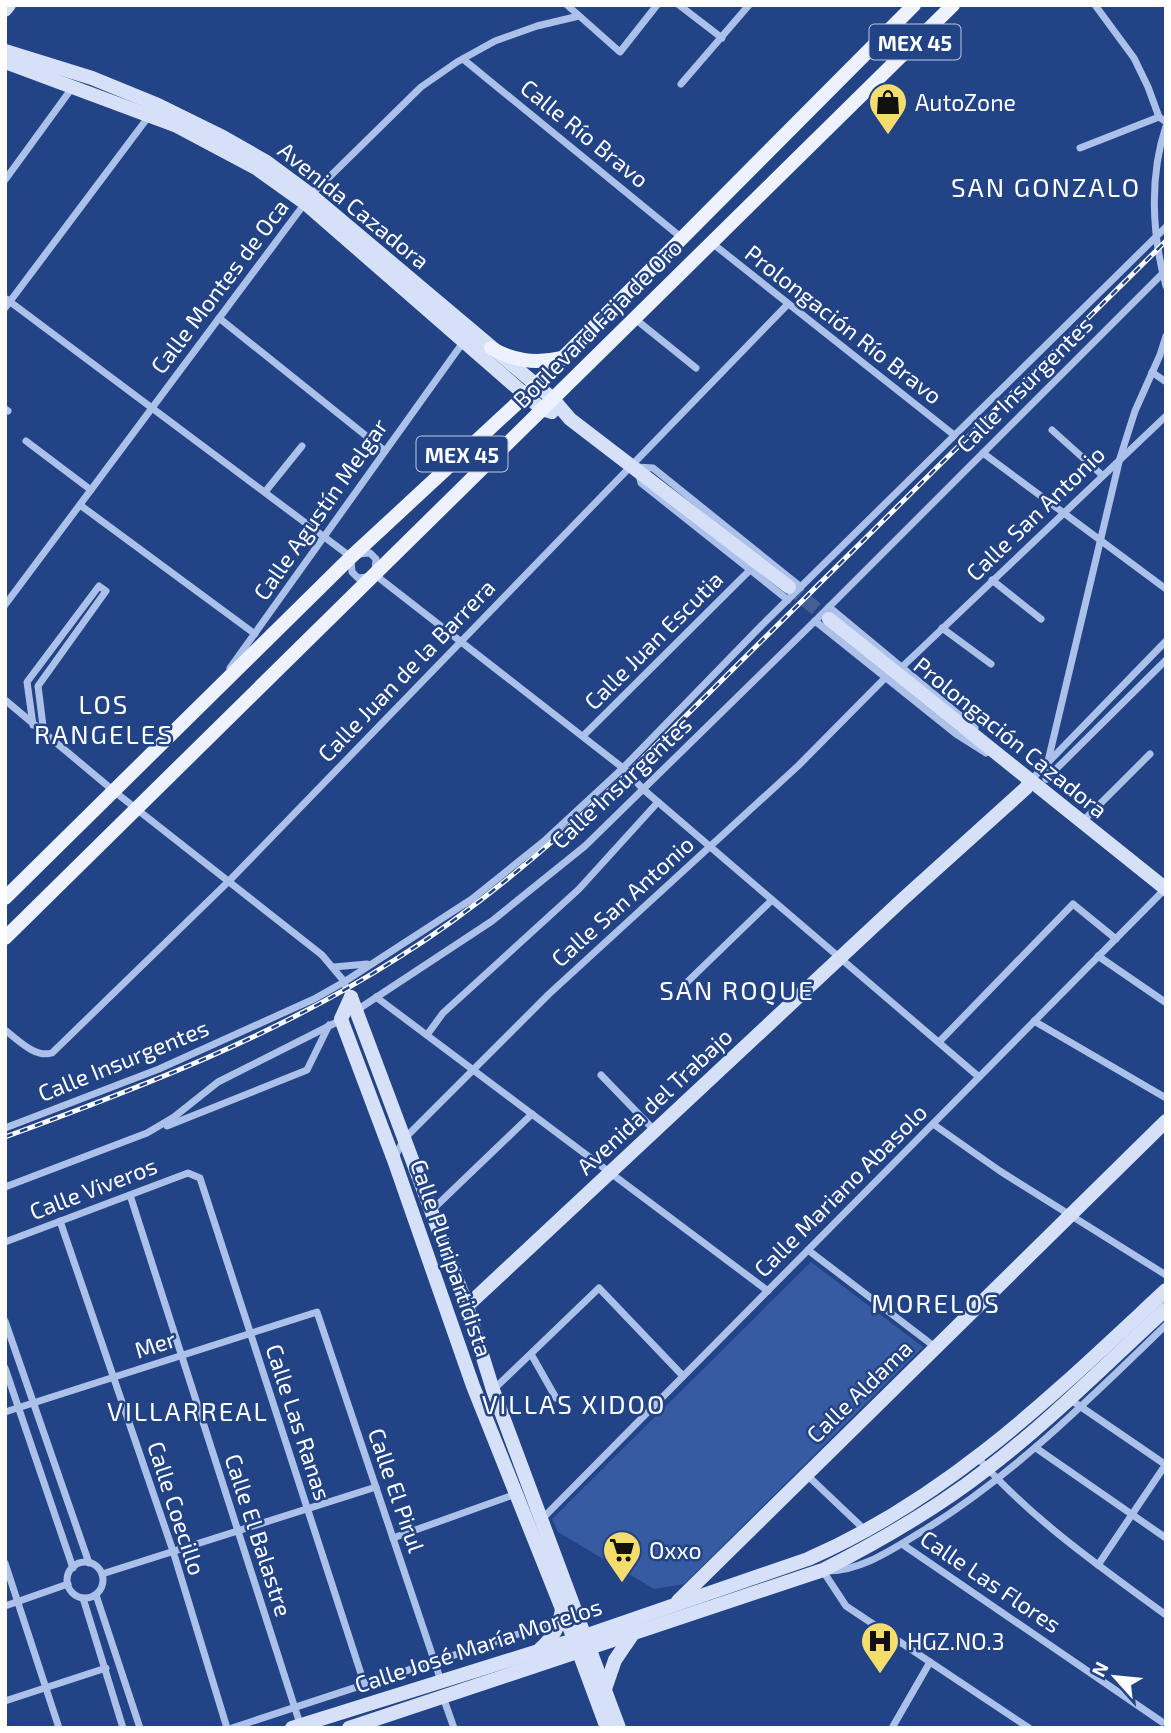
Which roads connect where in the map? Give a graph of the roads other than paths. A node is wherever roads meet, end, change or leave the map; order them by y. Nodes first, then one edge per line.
1 (9, 5) edge
2 (567, 5) edge
3 (657, 5) edge
4 (679, 5) edge
5 (749, 5) edge
6 (914, 5) edge
7 (953, 5) edge
8 (1095, 5) edge
9 (5, 10) edge
10 (579, 16) junction
11 (722, 38) junction
12 (5, 51) edge
13 (463, 59) junction
14 (859, 61) junction
15 (5, 62) edge
16 (877, 79) junction
17 (681, 84) dead end
18 (72, 88) junction
19 (154, 110) junction
20 (1163, 122) edge
21 (1080, 148) dead end
22 (5, 180) edge
23 (308, 199) junction
24 (1166, 227) edge
25 (1157, 236) junction
26 (682, 238) junction
27 (711, 243) junction
28 (1164, 268) edge
29 (1166, 286) edge
30 (7, 302) edge
31 (788, 304) junction
32 (219, 318) junction
33 (634, 318) junction
34 (1166, 336) edge
35 (464, 341) junction
36 (491, 348) junction
37 (561, 358) junction
38 (696, 368) dead end
39 (1152, 372) junction
40 (1166, 382) edge
41 (531, 390) junction
42 (547, 404) junction
43 (152, 408) junction
44 (1166, 416) edge
45 (1052, 430) dead end
46 (954, 435) junction
47 (26, 441) dead end
48 (302, 446) dead end
49 (385, 451) junction
50 (983, 453) junction
51 (1120, 458) junction
52 (633, 467) junction
53 (1102, 475) junction
54 (91, 490) junction
55 (265, 492) junction
56 (80, 505) junction
57 (1062, 513) junction
58 (324, 537) junction
59 (1101, 541) junction
60 (351, 557) junction
61 (750, 570) junction
62 (374, 574) junction
63 (992, 580) junction
64 (1166, 589) edge
65 (793, 591) junction
66 (5, 605) edge
67 (824, 616) junction
68 (1041, 619) dead end
69 (942, 628) junction
70 (255, 634) junction
71 (60, 638) junction
72 (1166, 640) edge
73 (461, 641) junction
74 (68, 644) junction
75 (1166, 660) edge
76 (990, 664) dead end
77 (902, 667) junction
78 (885, 678) junction
79 (208, 699) junction
80 (5, 701) edge
81 (33, 725) junction
82 (44, 734) junction
83 (583, 736) junction
84 (1150, 754) dead end
85 (1000, 758) junction
86 (1048, 761) junction
87 (623, 768) junction
88 (1035, 783) junction
89 (644, 790) junction
90 (115, 792) junction
91 (658, 802) junction
92 (137, 809) junction
93 (1082, 822) junction
94 (710, 847) junction
95 (229, 881) junction
96 (1166, 889) edge
97 (5, 898) edge
98 (772, 900) junction
99 (5, 938) edge
100 (1116, 939) junction
101 (1098, 956) junction
102 (840, 958) junction
103 (378, 960) junction
104 (334, 967) junction
105 (344, 982) junction
106 (681, 988) dead end
107 (376, 997) junction
108 (1165, 1002) edge
109 (353, 1004) junction
110 (1034, 1021) junction
111 (335, 1022) junction
112 (5, 1030) edge
113 (427, 1035) junction
114 (939, 1042) junction
115 (472, 1069) junction
116 (601, 1075) dead end
117 (979, 1077) junction
118 (1166, 1098) edge
119 (532, 1114) junction
120 (1166, 1121) edge
121 (933, 1124) junction
122 (5, 1128) edge
123 (655, 1131) junction
124 (146, 1133) junction
125 (404, 1139) junction
126 (394, 1160) junction
127 (610, 1173) junction
128 (195, 1174) joint
129 (5, 1188) edge
130 (130, 1195) junction
131 (431, 1211) junction
132 (1069, 1215) junction
133 (61, 1221) junction
134 (5, 1242) edge
135 (808, 1250) junction
136 (450, 1263) junction
137 (432, 1270) junction
138 (1166, 1275) edge
139 (1166, 1290) edge
140 (768, 1291) junction
141 (467, 1306) junction
142 (1166, 1308) edge
143 (317, 1312) joint
144 (5, 1321) edge
145 (1159, 1326) edge
146 (250, 1333) junction
147 (935, 1348) junction
148 (531, 1354) junction
149 (181, 1355) junction
150 (5, 1368) edge
151 (683, 1376) junction
152 (113, 1377) junction
153 (493, 1390) junction
154 (556, 1398) dead end
155 (1069, 1399) junction
156 (34, 1403) junction
157 (19, 1408) junction
158 (5, 1412) edge
159 (1036, 1448) junction
160 (983, 1463) junction
161 (1166, 1464) edge
162 (806, 1474) junction
163 (998, 1480) junction
164 (376, 1487) junction
165 (516, 1494) junction
166 (307, 1508) junction
167 (1132, 1514) junction
168 (542, 1519) junction
169 (238, 1531) junction
170 (866, 1531) junction
171 (393, 1538) junction
172 (1166, 1538) edge
173 (902, 1544) junction
174 (173, 1551) junction
175 (808, 1559) junction
176 (5, 1563) edge
177 (89, 1563) junction
178 (1098, 1565) junction
179 (73, 1568) junction
180 (823, 1571) junction
181 (102, 1574) junction
182 (68, 1584) junction
183 (96, 1595) junction
184 (83, 1598) junction
185 (18, 1601) junction
186 (5, 1606) edge
187 (674, 1606) junction
188 (561, 1614) junction
189 (1166, 1615) edge
190 (632, 1635) junction
191 (582, 1644) junction
192 (536, 1651) junction
193 (435, 1661) junction
194 (929, 1662) junction
195 (106, 1668) junction
196 (441, 1681) junction
197 (364, 1684) junction
198 (46, 1687) junction
199 (605, 1689) junction
200 (443, 1697) junction
201 (5, 1701) edge
202 (295, 1707) junction
203 (1162, 1722) edge
204 (298, 1727) edge
205 (59, 1728) edge
206 (123, 1728) edge
207 (140, 1728) edge
208 (227, 1728) edge
209 (232, 1728) edge
210 (349, 1728) edge
211 (454, 1728) edge
212 (607, 1728) edge
213 (619, 1728) edge
214 (892, 1728) edge
215 (1029, 1728) edge

1 - 9 street
2 - 10 street
3 - 10 street
4 - 11 street
5 - 11 street
6 - 14 main road, Boulevard Faja de Oro / MEX 45
7 - 16 main road, Boulevard Faja de Oro / MEX 45
8 - 20 street
10 - 13 street, Calle Montes de Oca
11 - 17 street
12 - 19 street, Avenida Cazadora
13 - 23 street, Calle Montes de Oca
13 - 26 street, Calle Río Bravo
14 - 16 main road
14 - 26 main road, Boulevard Faja de Oro / MEX 45
15 - 18 street, Avenida Cazadora
16 - 27 main road, Boulevard Faja de Oro / MEX 45
18 - 19 street, Avenida Cazadora
18 - 22 street
19 - 23 street, Avenida Cazadora
19 - 30 street
20 - 21 street
20 - 25 street
23 - 32 street, Calle Montes de Oca
23 - 35 street, Avenida Cazadora
23 - 36 street, Avenida Cazadora
24 - 25 street, Calle Insurgentes
25 - 28 street
25 - 46 street, Calle Insurgentes
26 - 37 main road, Boulevard Faja de Oro / MEX 45
27 - 31 street, Prolongación Río Bravo
27 - 33 main road, Boulevard Faja de Oro / MEX 45
28 - 29 street
28 - 50 street, Calle Insurgentes
30 - 43 street
31 - 46 street, Prolongación Río Bravo
31 - 52 street, Calle Juan de la Barrera
32 - 43 street, Calle Montes de Oca
32 - 49 street
33 - 38 street
33 - 42 main road, Boulevard Faja de Oro / MEX 45
34 - 39 street
35 - 41 street, Avenida Cazadora
35 - 49 street, Calle Agustín Melgar
36 - 37 main road
36 - 41 street, Avenida Cazadora
37 - 41 main road, Boulevard Faja de Oro / MEX 45
39 - 40 street
39 - 51 street
41 - 42 street
41 - 60 main road, Boulevard Faja de Oro / MEX 45
42 - 52 street
42 - 62 main road, Boulevard Faja de Oro / MEX 45
43 - 54 street, Calle Montes de Oca
43 - 55 street
44 - 51 street, Calle San Antonio
45 - 53 street
46 - 65 street, Calle Insurgentes
47 - 54 street
48 - 55 street
49 - 58 street, Calle Agustín Melgar
50 - 57 street
50 - 67 street, Calle Insurgentes
51 - 53 street, Calle San Antonio
51 - 59 street
52 - 61 street
52 - 65 street
52 - 73 street, Calle Juan de la Barrera
53 - 57 street, Calle San Antonio
54 - 56 street, Calle Montes de Oca
55 - 58 street
56 - 66 street, Calle Montes de Oca
56 - 70 street
57 - 59 street
57 - 63 street, Calle San Antonio
58 - 60 street
58 - 70 street, Calle Agustín Melgar
59 - 64 street
59 - 86 street
60 - 62 street
60 - 62 street
60 - 79 main road, Boulevard Faja de Oro / MEX 45
61 - 65 street
61 - 83 street, Calle Juan Escutia
62 - 73 street, Calle Juan Escutia
62 - 92 main road, Boulevard Faja de Oro / MEX 45
63 - 68 street
63 - 69 street, Calle San Antonio
65 - 87 street, Calle Insurgentes
67 - 77 street
67 - 78 street
67 - 85 street, Prolongación Cazadora
67 - 89 street, Calle Insurgentes
69 - 76 street
69 - 77 street, Calle San Antonio
70 - 79 street, Calle Agustín Melgar
71 - 74 street
71 - 74 street
71 - 81 street
72 - 86 street, Avenida del Trabajo
73 - 83 street, Calle Juan Escutia
73 - 95 street, Calle Juan de la Barrera
74 - 82 street
75 - 88 street, Avenida del Trabajo
77 - 85 street
78 - 85 street
78 - 94 street, Calle San Antonio
79 - 90 main road, Boulevard Faja de Oro / MEX 45
80 - 81 street, Calle Pluripartidista
81 - 82 street, Calle Pluripartidista
82 - 90 street, Calle Pluripartidista
83 - 87 street, Calle Juan Escutia
84 - 93 street
85 - 88 street, Prolongación Cazadora
86 - 88 street, Avenida del Trabajo
86 - 88 street
87 - 89 street, Calle Juan Escutia
87 - 103 street, Calle Insurgentes
88 - 93 street, Prolongación Cazadora
88 - 102 street, Avenida del Trabajo
89 - 91 street, Calle Juan Escutia
89 - 107 street, Calle Insurgentes
90 - 92 street, Calle Pluripartidista
90 - 97 main road, Boulevard Faja de Oro / MEX 45
91 - 94 street, Calle Juan Escutia
91 - 113 street
92 - 95 street, Calle Pluripartidista
92 - 99 main road, Boulevard Faja de Oro / MEX 45
93 - 96 street, Prolongación Cazadora
94 - 98 street, Calle Juan Escutia
94 - 115 street, Calle San Antonio
95 - 104 street, Calle Pluripartidista
95 - 112 street, Calle Juan de la Barrera
96 - 100 street, Calle Mariano Abasolo
98 - 102 street, Calle Juan Escutia
98 - 106 street
100 - 101 street, Calle Mariano Abasolo
100 - 114 street
101 - 108 street
101 - 110 street, Calle Mariano Abasolo
102 - 114 street, Calle Juan Escutia
102 - 123 street, Avenida del Trabajo
103 - 104 street
103 - 105 street, Calle Insurgentes
104 - 105 street, Calle Pluripartidista
105 - 109 street, Calle Pluripartidista
105 - 122 street, Calle Insurgentes
107 - 109 street, Calle Insurgentes
107 - 113 street
109 - 111 street
109 - 125 street, Calle Pluripartidista
110 - 117 street, Calle Mariano Abasolo
110 - 118 street
111 - 124 street
111 - 124 street
111 - 126 street, Calle Pluripartidista
113 - 115 street
114 - 117 street, Calle Juan Escutia
115 - 119 street
115 - 125 street, Calle San Antonio
116 - 123 street
117 - 121 street, Calle Mariano Abasolo
119 - 127 street
119 - 131 street
120 - 132 street, Calle Aldama
121 - 132 street
121 - 135 street, Calle Mariano Abasolo
123 - 127 street, Avenida del Trabajo
124 - 129 street
125 - 126 street, Calle San Antonio
125 - 131 street, Calle Pluripartidista
126 - 137 street, Calle Pluripartidista
127 - 140 street
127 - 141 street, Avenida del Trabajo
128 - 130 street, Calle Viveros
128 - 146 street, Calle Las Ranas
130 - 133 street, Calle Viveros
130 - 149 street, Calle El Balastre
131 - 136 street, Calle Pluripartidista
132 - 138 street
132 - 147 street, Calle Aldama
133 - 134 street, Calle Viveros
133 - 152 street, Calle Coecillo
135 - 140 street, Calle Mariano Abasolo
135 - 147 street
136 - 137 street
136 - 141 street, Calle Pluripartidista
137 - 165 street, Calle Pluripartidista
139 - 155 street, Calle José María Morelos
140 - 151 street, Calle Mariano Abasolo
141 - 153 street, Calle Pluripartidista
142 - 145 street, Calle José María Morelos
143 - 146 street, Mer
143 - 164 street, Calle El Pirul
144 - 156 street
145 - 155 street, Calle José María Morelos
146 - 149 street, Mer
146 - 166 street, Calle Las Ranas
147 - 162 street, Calle Aldama
148 - 151 street
148 - 153 street
148 - 154 street
149 - 152 street, Mer
149 - 169 street, Calle El Balastre
150 - 157 street
151 - 168 street, Calle Mariano Abasolo
152 - 156 street, Mer
152 - 174 street, Calle Coecillo
153 - 168 street, Calle Pluripartidista
155 - 159 street
155 - 160 street, Calle José María Morelos
155 - 161 street
156 - 157 street, Mer
156 - 177 street
157 - 158 street, Mer
157 - 179 street
159 - 163 street
159 - 167 street
160 - 163 street
160 - 170 street, Calle José María Morelos
160 - 180 street, Calle José María Morelos
161 - 167 street
162 - 170 street
162 - 187 street, Calle Aldama
163 - 173 street
163 - 178 street
164 - 166 street
164 - 171 street, Calle El Pirul
165 - 171 street
165 - 188 street, Calle Pluripartidista
166 - 169 street
166 - 197 street, Calle Las Ranas
167 - 172 street
167 - 178 street
168 - 191 street, Calle Pluripartidista
169 - 174 street
169 - 202 street, Calle El Balastre
170 - 175 street, Calle José María Morelos
171 - 193 street, Calle El Pirul
173 - 180 street
173 - 203 street, Calle Las Flores
174 - 181 street
174 - 208 street, Calle Coecillo
175 - 180 street
175 - 187 street, Calle José María Morelos
176 - 185 street
177 - 179 street
177 - 181 street
178 - 189 street
179 - 182 street
180 - 190 street, Calle José María Morelos
180 - 194 street
181 - 183 street
182 - 184 street
182 - 185 street
183 - 184 street
183 - 207 street
184 - 195 street
185 - 186 street
185 - 198 street
187 - 191 street, Calle José María Morelos
188 - 191 street, Calle Pluripartidista
188 - 192 street
188 - 193 street
190 - 191 street, Calle José María Morelos
190 - 199 street
191 - 192 street, Calle José María Morelos
191 - 199 street, Calle Pluripartidista
191 - 200 street, Calle José María Morelos
191 - 212 street, Calle Pluripartidista
192 - 196 street, Calle José María Morelos
193 - 196 street, Calle El Pirul
193 - 197 street
194 - 214 street
194 - 215 street
195 - 198 street
195 - 206 street
196 - 204 street, Calle José María Morelos
197 - 202 street
198 - 201 street
198 - 205 street
199 - 213 street, Calle Pluripartidista
200 - 210 street, Calle José María Morelos
200 - 211 street
202 - 204 street, Calle El Balastre
202 - 209 street

